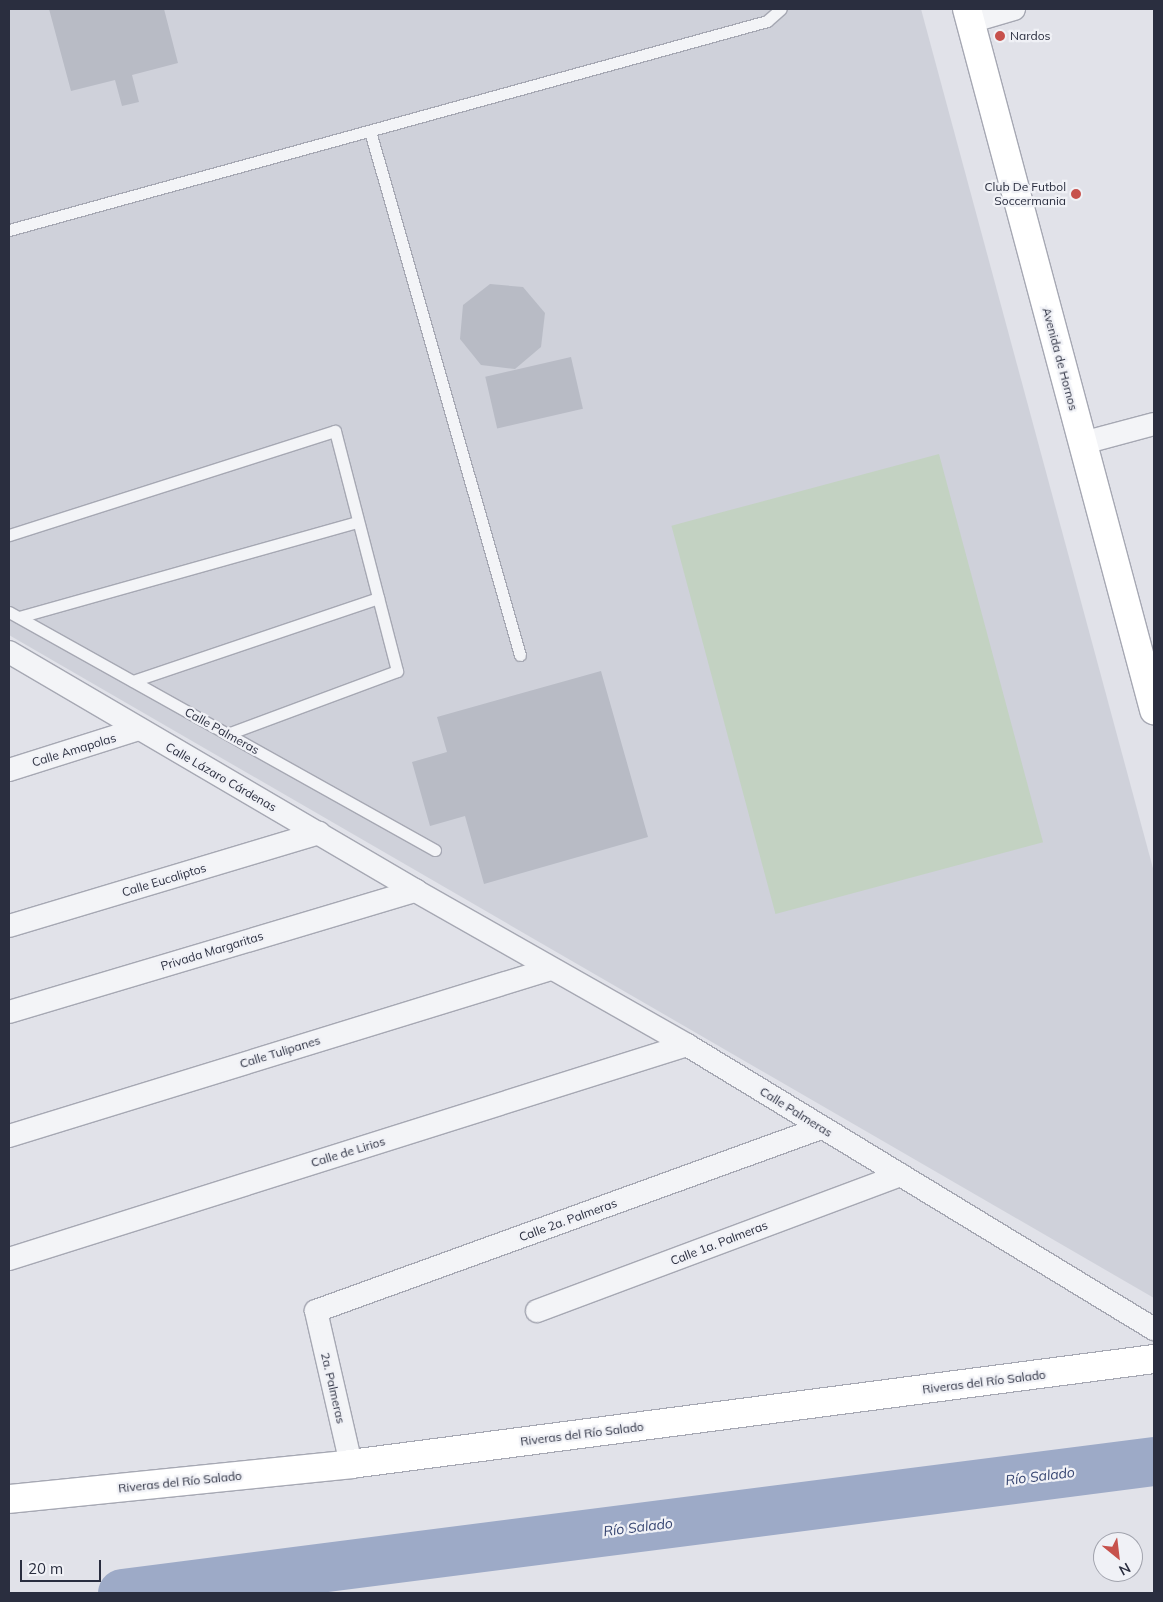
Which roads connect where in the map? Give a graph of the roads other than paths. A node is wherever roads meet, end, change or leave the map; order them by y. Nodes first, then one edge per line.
1 (781, 9) edge
2 (1014, 9) edge
3 (968, 15) edge
4 (370, 131) junction
5 (9, 230) edge
6 (1154, 424) edge
7 (1083, 443) junction
8 (358, 522) junction
9 (9, 535) edge
10 (378, 598) junction
11 (14, 614) edge
12 (9, 652) edge
13 (520, 656) dead end
14 (133, 681) junction
15 (1154, 710) edge
16 (139, 729) junction
17 (228, 734) junction
18 (9, 770) edge
19 (319, 833) junction
20 (435, 850) dead end
21 (425, 896) junction
22 (9, 926) edge
23 (551, 969) junction
24 (9, 1012) edge
25 (687, 1045) junction
26 (821, 1128) junction
27 (9, 1136) edge
28 (900, 1175) junction
29 (9, 1259) edge
30 (316, 1311) joint
31 (537, 1311) dead end
32 (1154, 1329) edge
33 (1154, 1359) edge
34 (351, 1464) junction
35 (9, 1499) edge

1 - 4 lane
2 - 3 street
3 - 7 main road, Avenida de Hornos
4 - 5 lane
4 - 13 lane
6 - 7 street
7 - 15 main road, Avenida de Hornos
8 - 9 lane
8 - 10 lane
8 - 11 lane
10 - 14 lane
10 - 17 lane
11 - 14 lane, Calle Palmeras
12 - 16 street, Calle Lázaro Cárdenas
14 - 17 lane, Calle Palmeras
16 - 18 street, Calle Amapolas
16 - 19 street, Calle Lázaro Cárdenas
17 - 20 lane, Calle Palmeras
19 - 21 street, Calle Lázaro Cárdenas
19 - 22 street, Calle Eucaliptos
21 - 23 street, Calle Palmeras
21 - 24 street, Privada Margaritas
23 - 25 street, Calle Palmeras
23 - 27 street, Calle Tulipanes
25 - 26 street, Calle Palmeras
25 - 29 street, Calle de Lirios
26 - 28 street, Calle Palmeras
26 - 30 street, Calle 2a. Palmeras
28 - 31 street, Calle 1a. Palmeras
28 - 32 street, Calle Palmeras
30 - 34 street, 2a. Palmeras
33 - 34 main road, Riveras del Río Salado
34 - 35 main road, Riveras del Río Salado

